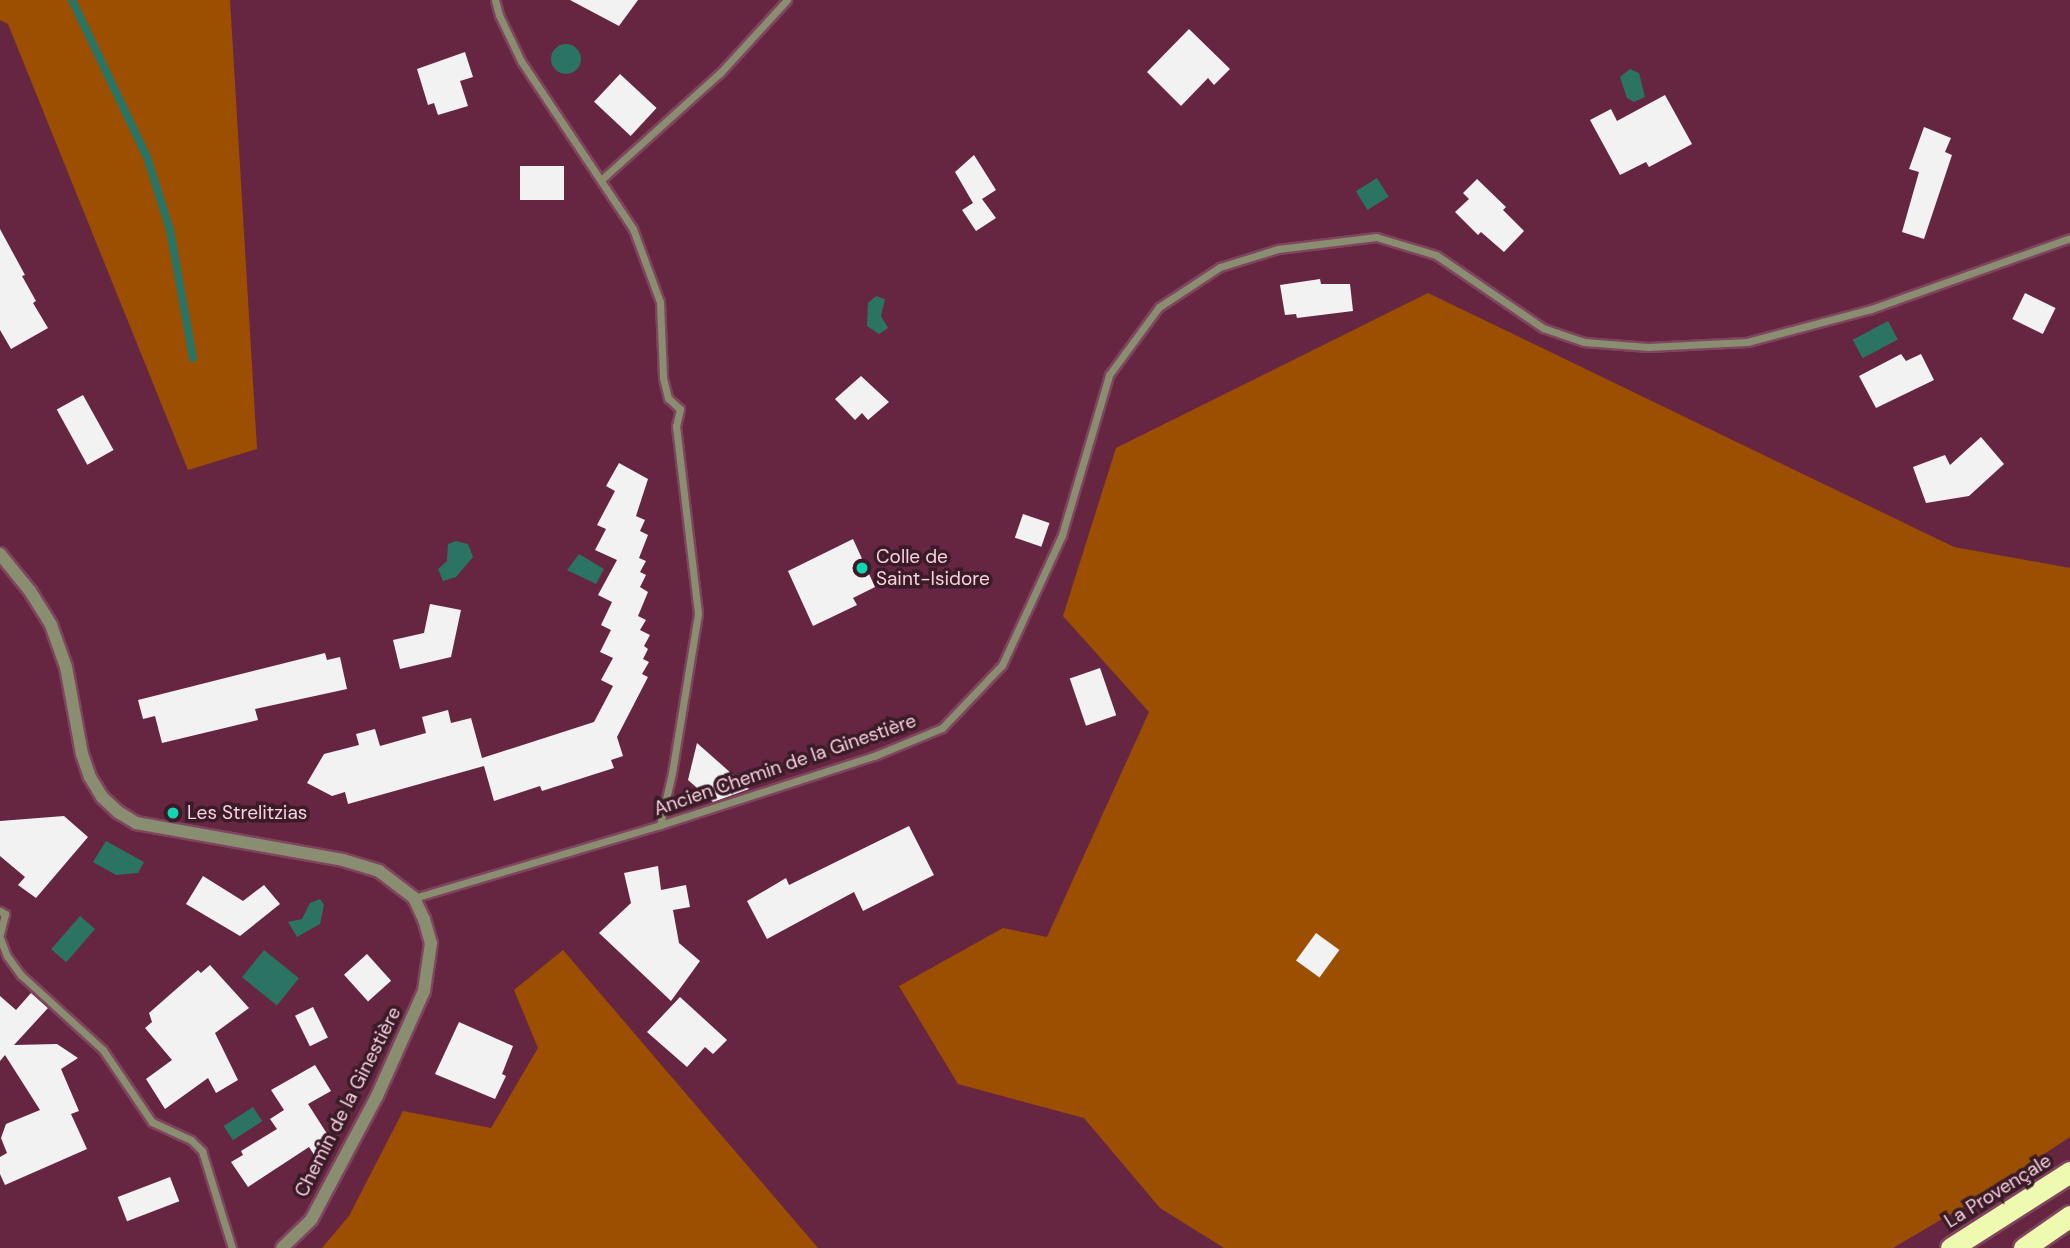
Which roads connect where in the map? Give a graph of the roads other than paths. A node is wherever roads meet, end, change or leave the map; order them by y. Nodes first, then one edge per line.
1 (495, 0) edge
2 (787, 0) edge
3 (601, 180) junction
4 (2070, 238) edge
5 (0, 554) edge
6 (660, 825) junction
7 (414, 898) junction
8 (0, 911) edge
9 (0, 936) edge
10 (2070, 1172) edge
11 (2070, 1216) edge
12 (232, 1248) edge
13 (282, 1248) edge
14 (1951, 1248) edge
15 (2024, 1248) edge

1 - 3 street
2 - 3 street
3 - 6 street
4 - 6 street, Ancien Chemin de la Ginestière
5 - 7 street
6 - 7 street, Ancien Chemin de la Ginestière
7 - 13 street, Chemin de la Ginestière
8 - 9 street
9 - 12 street
10 - 14 highway, La Provençale
11 - 15 highway

